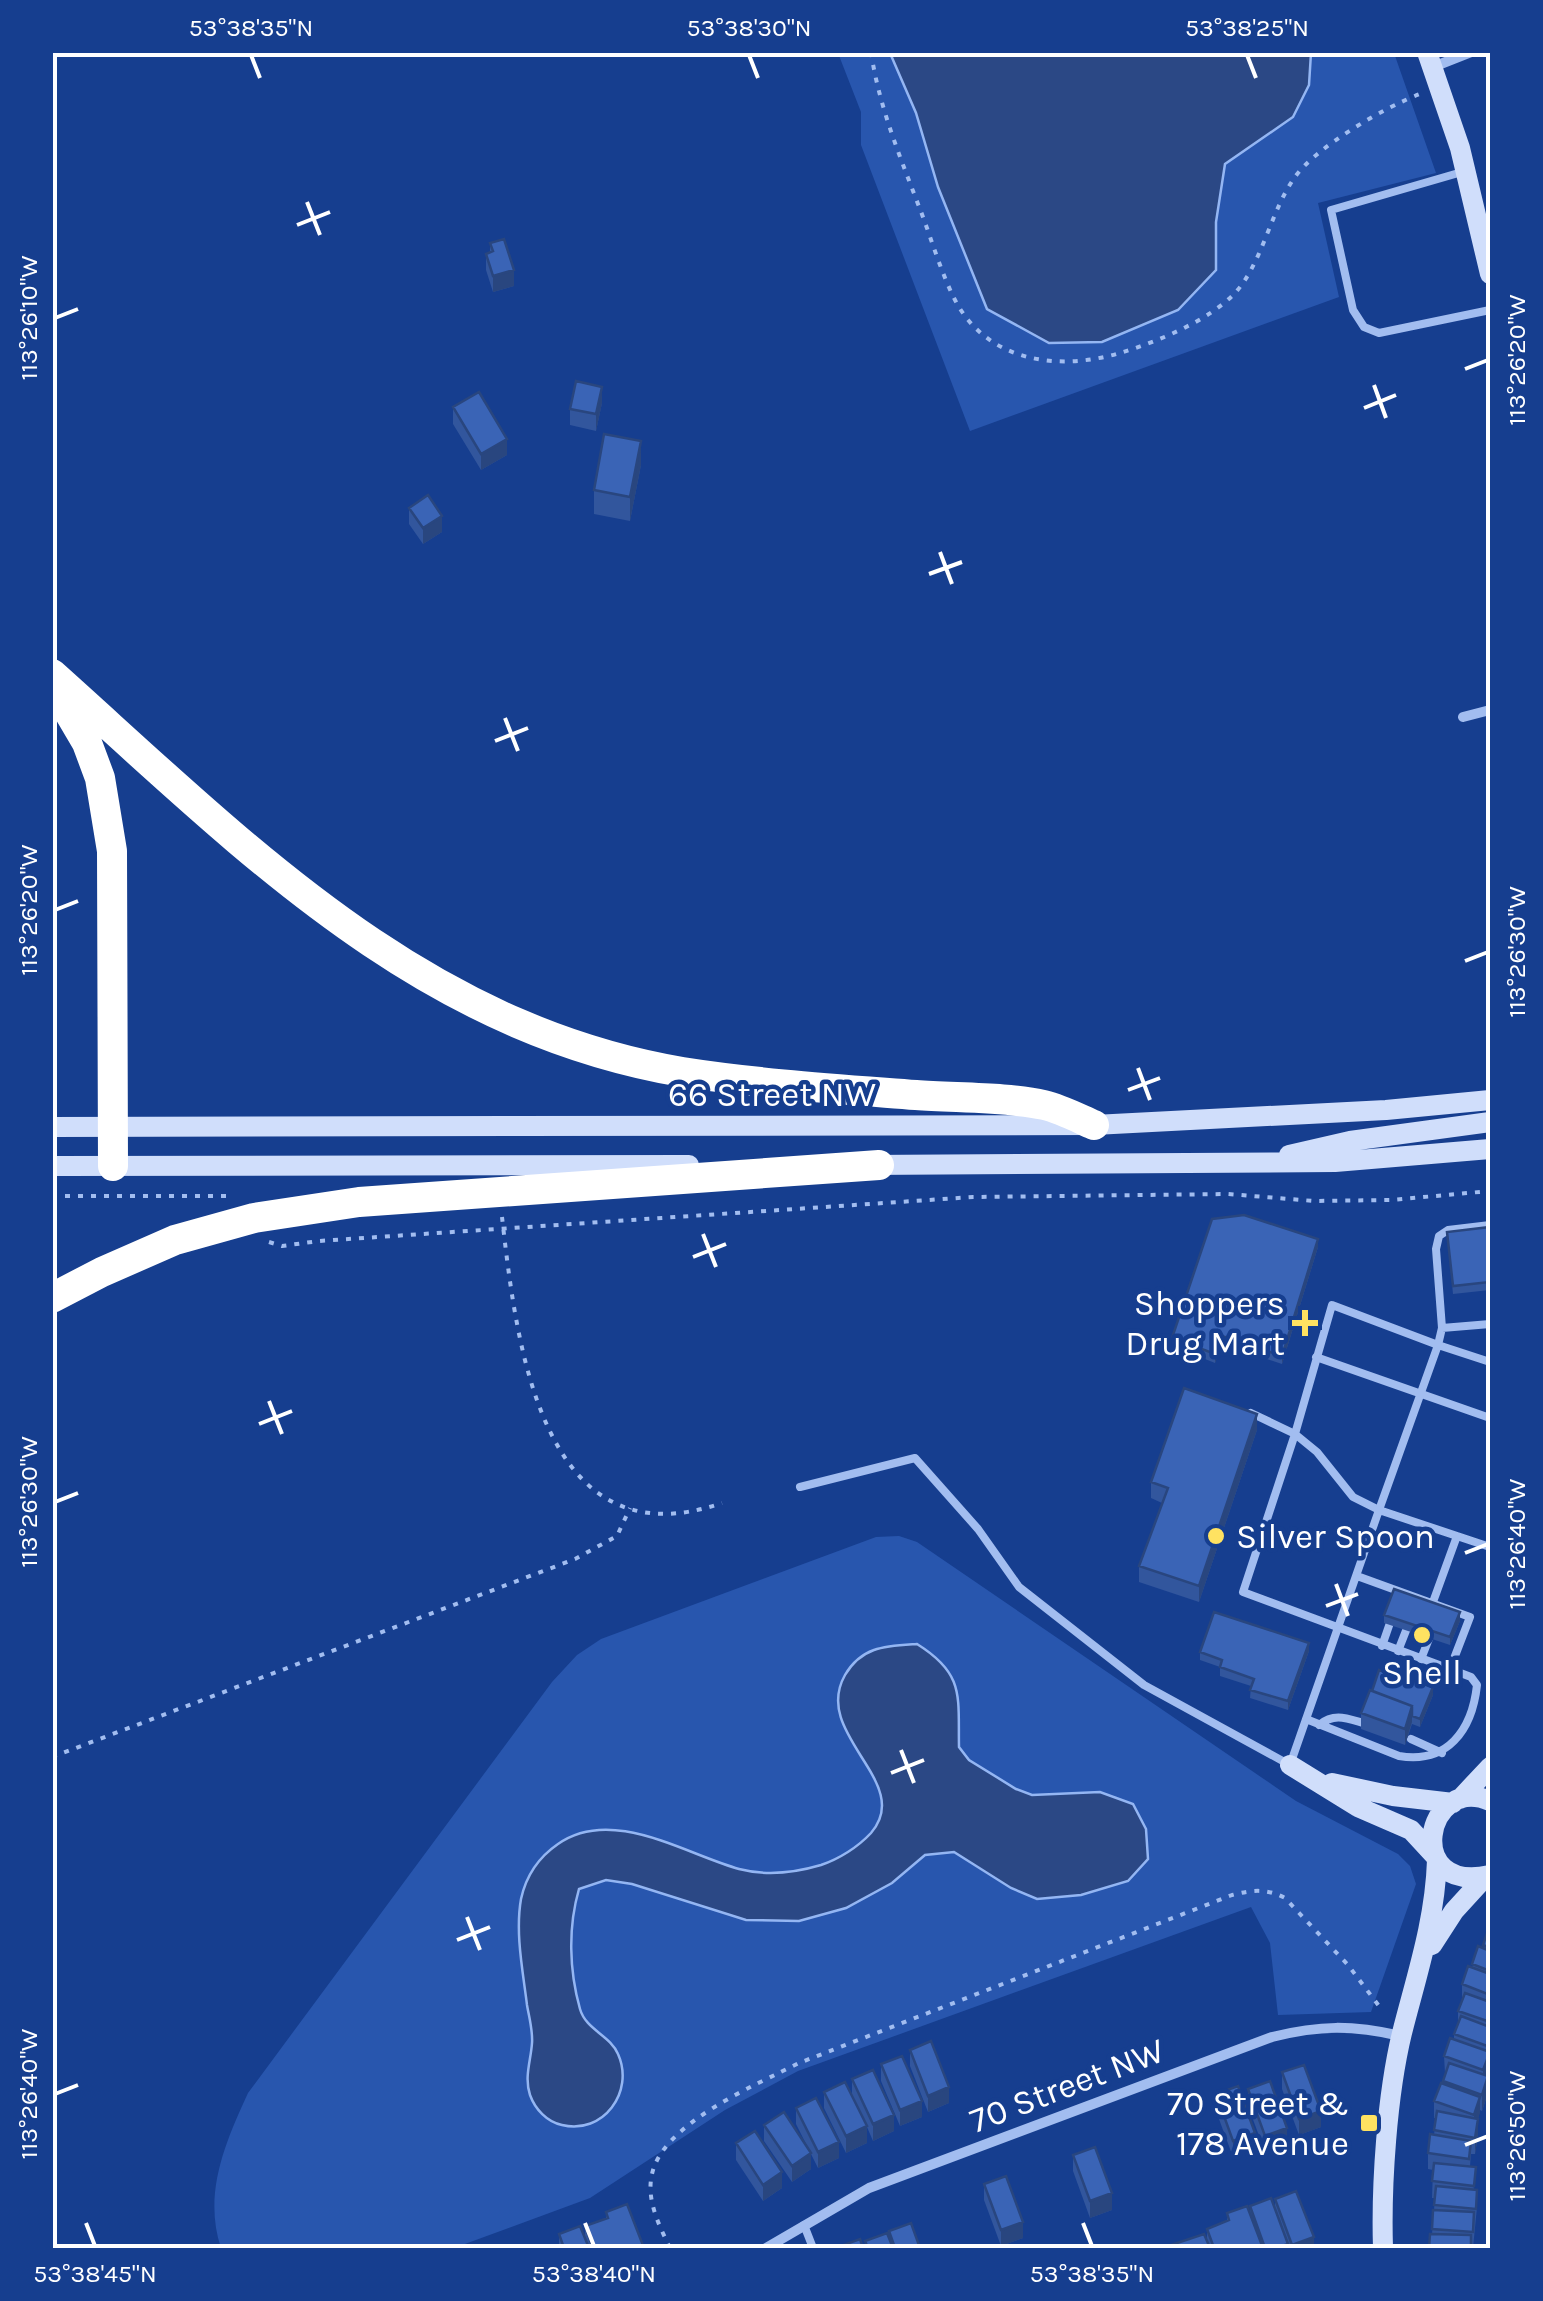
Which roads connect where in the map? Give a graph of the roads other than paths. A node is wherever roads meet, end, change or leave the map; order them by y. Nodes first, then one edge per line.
1 (1470, 52) edge
2 (1433, 69) edge
3 (1466, 171) junction
4 (1490, 274) edge
5 (1490, 310) edge
6 (52, 674) edge
7 (52, 686) edge
8 (1490, 710) edge
9 (1463, 717) dead end
10 (1490, 1100) edge
11 (1490, 1122) edge
12 (1094, 1124) junction
13 (52, 1127) edge
14 (111, 1127) junction
15 (1490, 1148) edge
16 (1253, 1164) junction
17 (52, 1166) edge
18 (113, 1166) junction
19 (880, 1166) junction
20 (1490, 1225) edge
21 (52, 1298) edge
22 (1490, 1324) edge
23 (1442, 1328) junction
24 (1438, 1346) junction
25 (1316, 1357) junction
26 (1490, 1362) edge
27 (1420, 1395) junction
28 (1242, 1409) edge
29 (1490, 1418) edge
30 (1294, 1434) junction
31 (800, 1486) dead end
32 (1379, 1510) junction
33 (1457, 1536) junction
34 (1490, 1547) edge
35 (1357, 1576) junction
36 (1400, 1591) junction
37 (1419, 1598) junction
38 (1437, 1604) junction
39 (1337, 1630) junction
40 (1382, 1646) junction
41 (1398, 1651) junction
42 (1421, 1660) junction
43 (1450, 1670) junction
44 (1306, 1720) junction
45 (1367, 1724) edge
46 (1319, 1725) junction
47 (1411, 1740) dead end
48 (1442, 1752) junction
49 (1290, 1765) junction
50 (1490, 1767) edge
51 (1317, 1780) junction
52 (1490, 1800) edge
53 (1457, 1801) junction
54 (1436, 1858) junction
55 (1488, 1876) edge
56 (1425, 1955) junction
57 (1402, 2036) junction
58 (804, 2224) junction
59 (766, 2248) edge
60 (813, 2248) edge
61 (1383, 2248) edge

1 - 2 street
2 - 3 main road
3 - 4 main road
3 - 5 lane
6 - 12 highway
7 - 14 highway
8 - 9 street
10 - 12 main road, 66 Street NW
11 - 16 main road
12 - 14 main road, 66 Street NW
13 - 14 main road, 66 Street NW
14 - 18 highway
15 - 16 main road, 66 Street NW
16 - 19 main road, 66 Street NW
17 - 18 main road, 66 Street NW
18 - 19 main road, 66 Street NW
19 - 21 highway
20 - 23 lane
22 - 23 lane
23 - 24 lane
24 - 25 lane
24 - 26 lane
24 - 27 lane
25 - 27 lane
25 - 30 lane
27 - 29 lane
27 - 32 lane
28 - 30 lane
30 - 32 lane
30 - 39 lane
31 - 49 lane
32 - 33 lane
32 - 35 lane
33 - 34 lane
33 - 38 lane
35 - 36 lane
35 - 39 lane
36 - 37 lane
36 - 40 lane
37 - 38 lane
37 - 41 lane
38 - 42 lane
38 - 43 lane
39 - 40 lane
39 - 44 lane
40 - 41 lane
41 - 42 lane
42 - 43 lane
43 - 48 lane
44 - 46 lane
44 - 49 lane
45 - 46 lane
46 - 48 lane
47 - 48 lane
49 - 51 main road
50 - 53 main road
51 - 53 main road
51 - 54 main road
52 - 53 main road
53 - 54 main road
54 - 55 main road
54 - 56 main road
55 - 56 main road
56 - 57 main road
57 - 58 street, 70 Street NW
57 - 61 main road
58 - 59 street, 70 Street NW
58 - 60 lane

